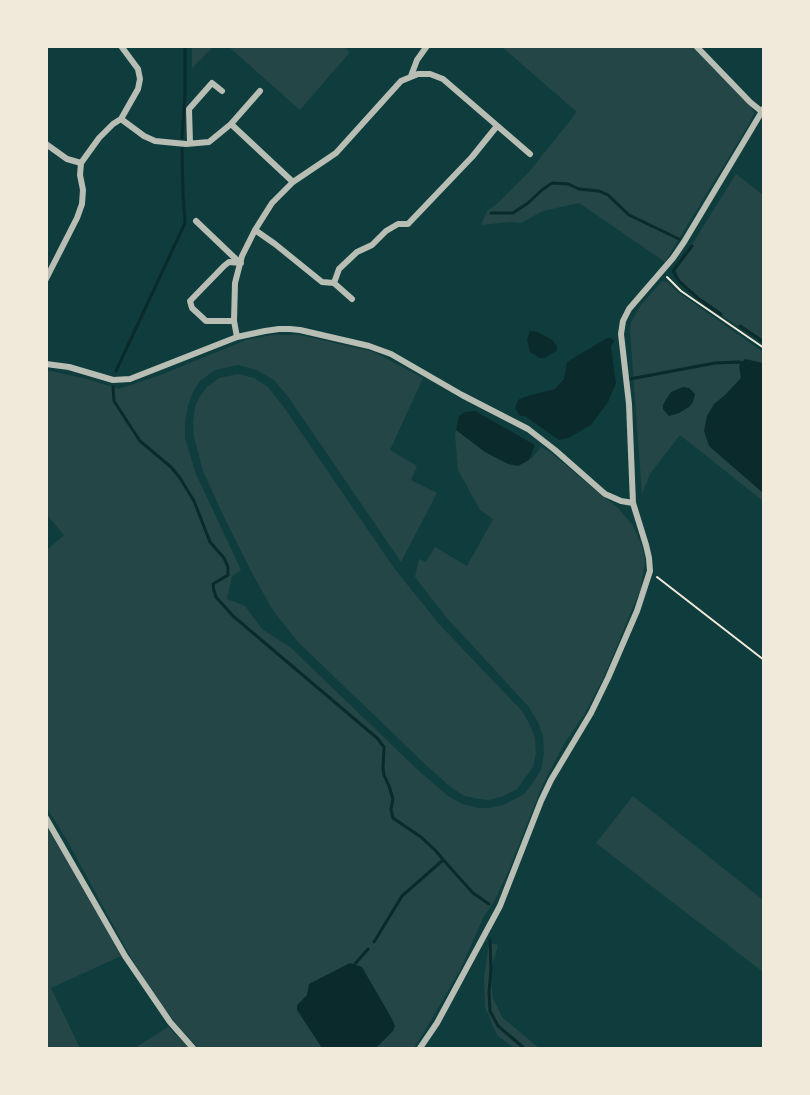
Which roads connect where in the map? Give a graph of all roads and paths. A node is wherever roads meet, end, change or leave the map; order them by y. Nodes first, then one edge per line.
1 (121, 46) edge
2 (696, 46) edge
3 (423, 48) edge
4 (411, 76) junction
5 (222, 91) dead end
6 (260, 91) dead end
7 (762, 109) edge
8 (121, 119) junction
9 (231, 124) junction
10 (497, 126) junction
11 (188, 143) junction
12 (46, 144) edge
13 (530, 154) dead end
14 (81, 163) junction
15 (294, 182) junction
16 (196, 221) dead end
17 (255, 230) junction
18 (240, 263) junction
19 (662, 272) junction
20 (46, 279) edge
21 (334, 283) junction
22 (352, 300) dead end
23 (234, 321) junction
24 (237, 338) junction
25 (764, 348) edge
26 (46, 364) edge
27 (633, 503) junction
28 (650, 571) junction
29 (764, 660) edge
30 (46, 818) edge
31 (194, 1048) edge
32 (420, 1048) edge

1 - 8 street
2 - 7 street
3 - 4 street
4 - 10 street
4 - 15 street
5 - 11 street
6 - 9 street
7 - 19 street
8 - 11 street
8 - 14 street
9 - 11 street
9 - 15 street
10 - 13 street
10 - 21 street
12 - 14 street
14 - 20 street
15 - 17 street
16 - 18 street
17 - 18 street
17 - 21 street
18 - 23 street
18 - 23 street
19 - 25 path
19 - 27 street
21 - 22 street
23 - 24 street
24 - 26 street
24 - 27 street
27 - 28 street
28 - 29 path
28 - 32 street
30 - 31 street

